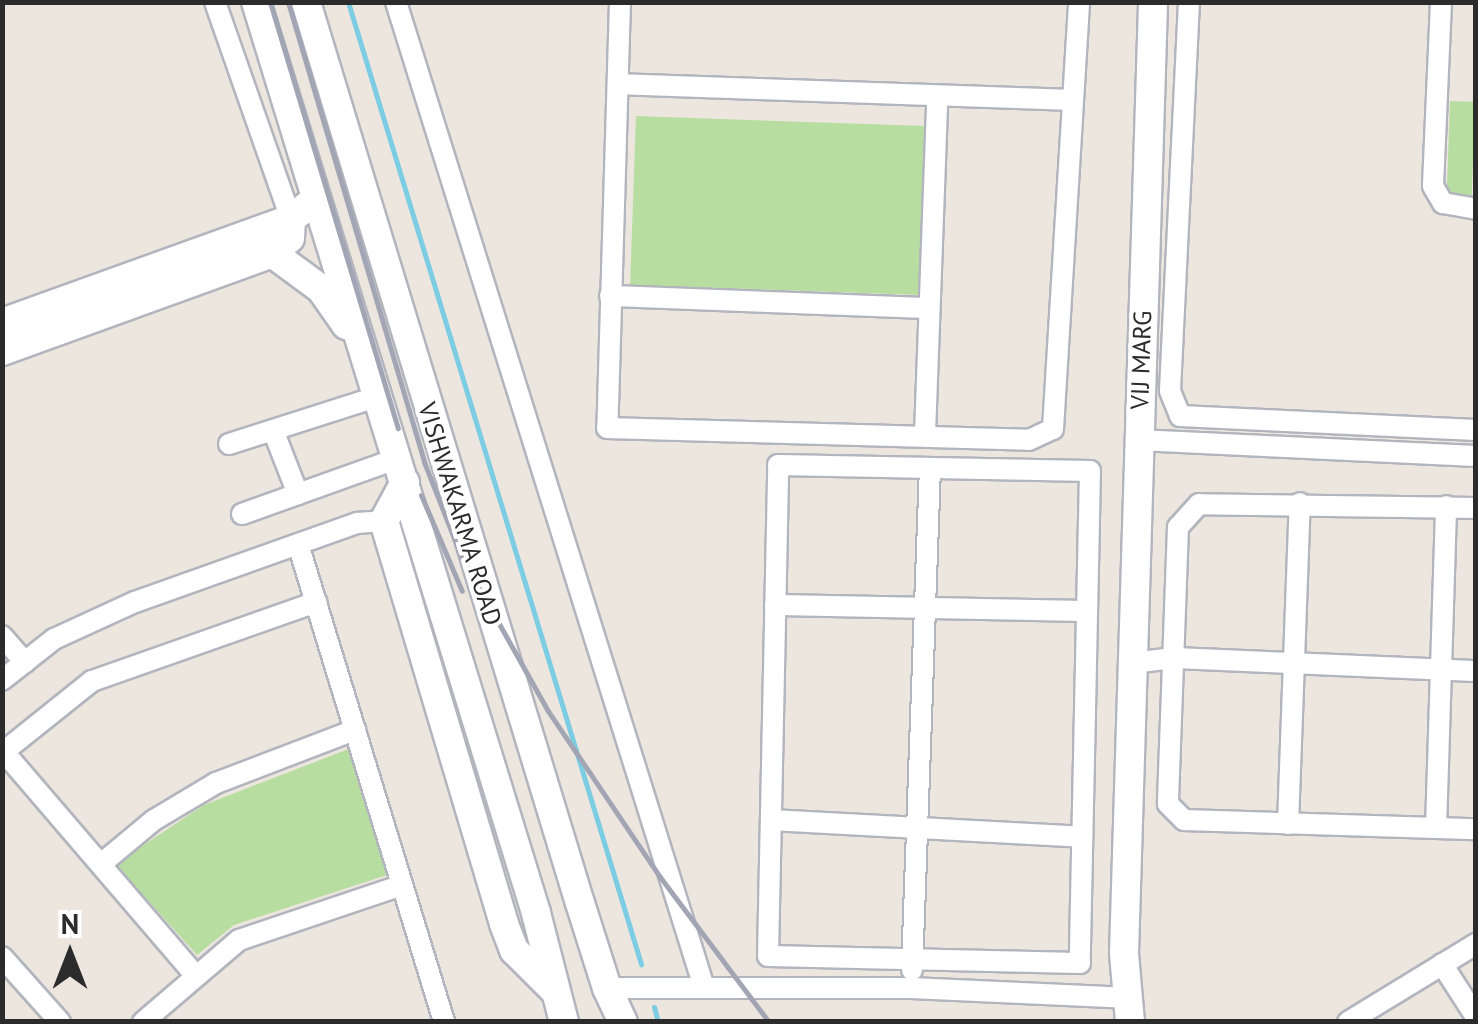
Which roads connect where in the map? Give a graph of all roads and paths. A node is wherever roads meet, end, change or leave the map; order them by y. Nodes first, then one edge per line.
1 (215, 2) edge
2 (256, 2) edge
3 (306, 2) edge
4 (396, 2) edge
5 (620, 2) edge
6 (1079, 2) edge
7 (1153, 2) edge
8 (1189, 2) edge
9 (1441, 2) edge
10 (618, 84) junction
11 (937, 98) junction
12 (1071, 100) junction
13 (316, 199) junction
14 (1476, 209) edge
15 (291, 219) junction
16 (272, 253) junction
17 (610, 296) junction
18 (928, 308) junction
19 (2, 323) edge
20 (2, 351) edge
21 (375, 383) junction
22 (273, 430) junction
23 (1476, 430) edge
24 (925, 434) junction
25 (1138, 440) junction
26 (229, 444) dead end
27 (1476, 456) edge
28 (930, 468) junction
29 (401, 470) junction
30 (298, 494) junction
31 (1300, 503) junction
32 (1446, 506) junction
33 (1476, 508) edge
34 (242, 514) dead end
35 (384, 521) junction
36 (298, 544) junction
37 (316, 602) junction
38 (776, 605) junction
39 (925, 608) junction
40 (1087, 611) junction
41 (2, 636) edge
42 (1174, 658) junction
43 (26, 662) junction
44 (1132, 663) junction
45 (1297, 663) junction
46 (1443, 669) junction
47 (1476, 671) edge
48 (2, 680) edge
49 (355, 730) junction
50 (3, 753) edge
51 (771, 820) junction
52 (1288, 824) junction
53 (917, 828) junction
54 (1436, 828) junction
55 (1476, 829) edge
56 (1082, 837) junction
57 (100, 864) junction
58 (402, 885) junction
59 (1476, 944) edge
60 (2, 957) edge
61 (912, 959) junction
62 (1442, 964) junction
63 (196, 976) junction
64 (704, 987) junction
65 (911, 988) junction
66 (561, 1009) edge
67 (616, 1010) edge
68 (1129, 1010) edge
69 (1476, 1016) edge
70 (441, 1021) edge
71 (60, 1022) edge
72 (143, 1022) edge
73 (1348, 1022) edge

1 - 15 street
2 - 13 street, VISHWAKARMA ROAD
3 - 67 street, VISHWAKARMA ROAD
4 - 64 street
5 - 10 street
6 - 12 street
7 - 25 street, VIJ MARG
8 - 23 street
9 - 14 street
10 - 11 street
10 - 17 street
11 - 12 street
11 - 18 street
12 - 24 street
13 - 15 street
13 - 21 street, VISHWAKARMA ROAD
15 - 16 street
15 - 19 street
16 - 20 street
16 - 21 street
17 - 18 street
17 - 24 street
18 - 24 street
21 - 22 street
21 - 29 street, VISHWAKARMA ROAD
22 - 26 street
22 - 30 street
25 - 27 street, VIJ MARG
25 - 44 street
28 - 38 street
28 - 39 street
28 - 40 street
29 - 30 street
29 - 35 street
29 - 66 street, VISHWAKARMA ROAD
30 - 34 street
31 - 32 street
31 - 42 street
31 - 45 street
32 - 33 street
32 - 46 street
35 - 36 street
35 - 66 street
36 - 37 street
36 - 43 street
37 - 49 street
37 - 50 street
38 - 39 street
38 - 51 street
39 - 40 street
39 - 53 street
40 - 56 street
41 - 43 street
42 - 44 street
42 - 45 street
42 - 52 street
43 - 48 street
44 - 68 street
45 - 46 street
45 - 52 street
46 - 47 street
46 - 54 street
49 - 57 street
49 - 58 street
50 - 57 street
51 - 53 street
51 - 61 street
52 - 54 street
53 - 56 street
53 - 61 street
54 - 55 street
56 - 61 street
57 - 63 street
58 - 63 street
58 - 70 street
59 - 62 street
60 - 71 street
61 - 65 street
62 - 69 street
62 - 73 street
63 - 72 street
64 - 65 street
64 - 67 street
65 - 68 street

